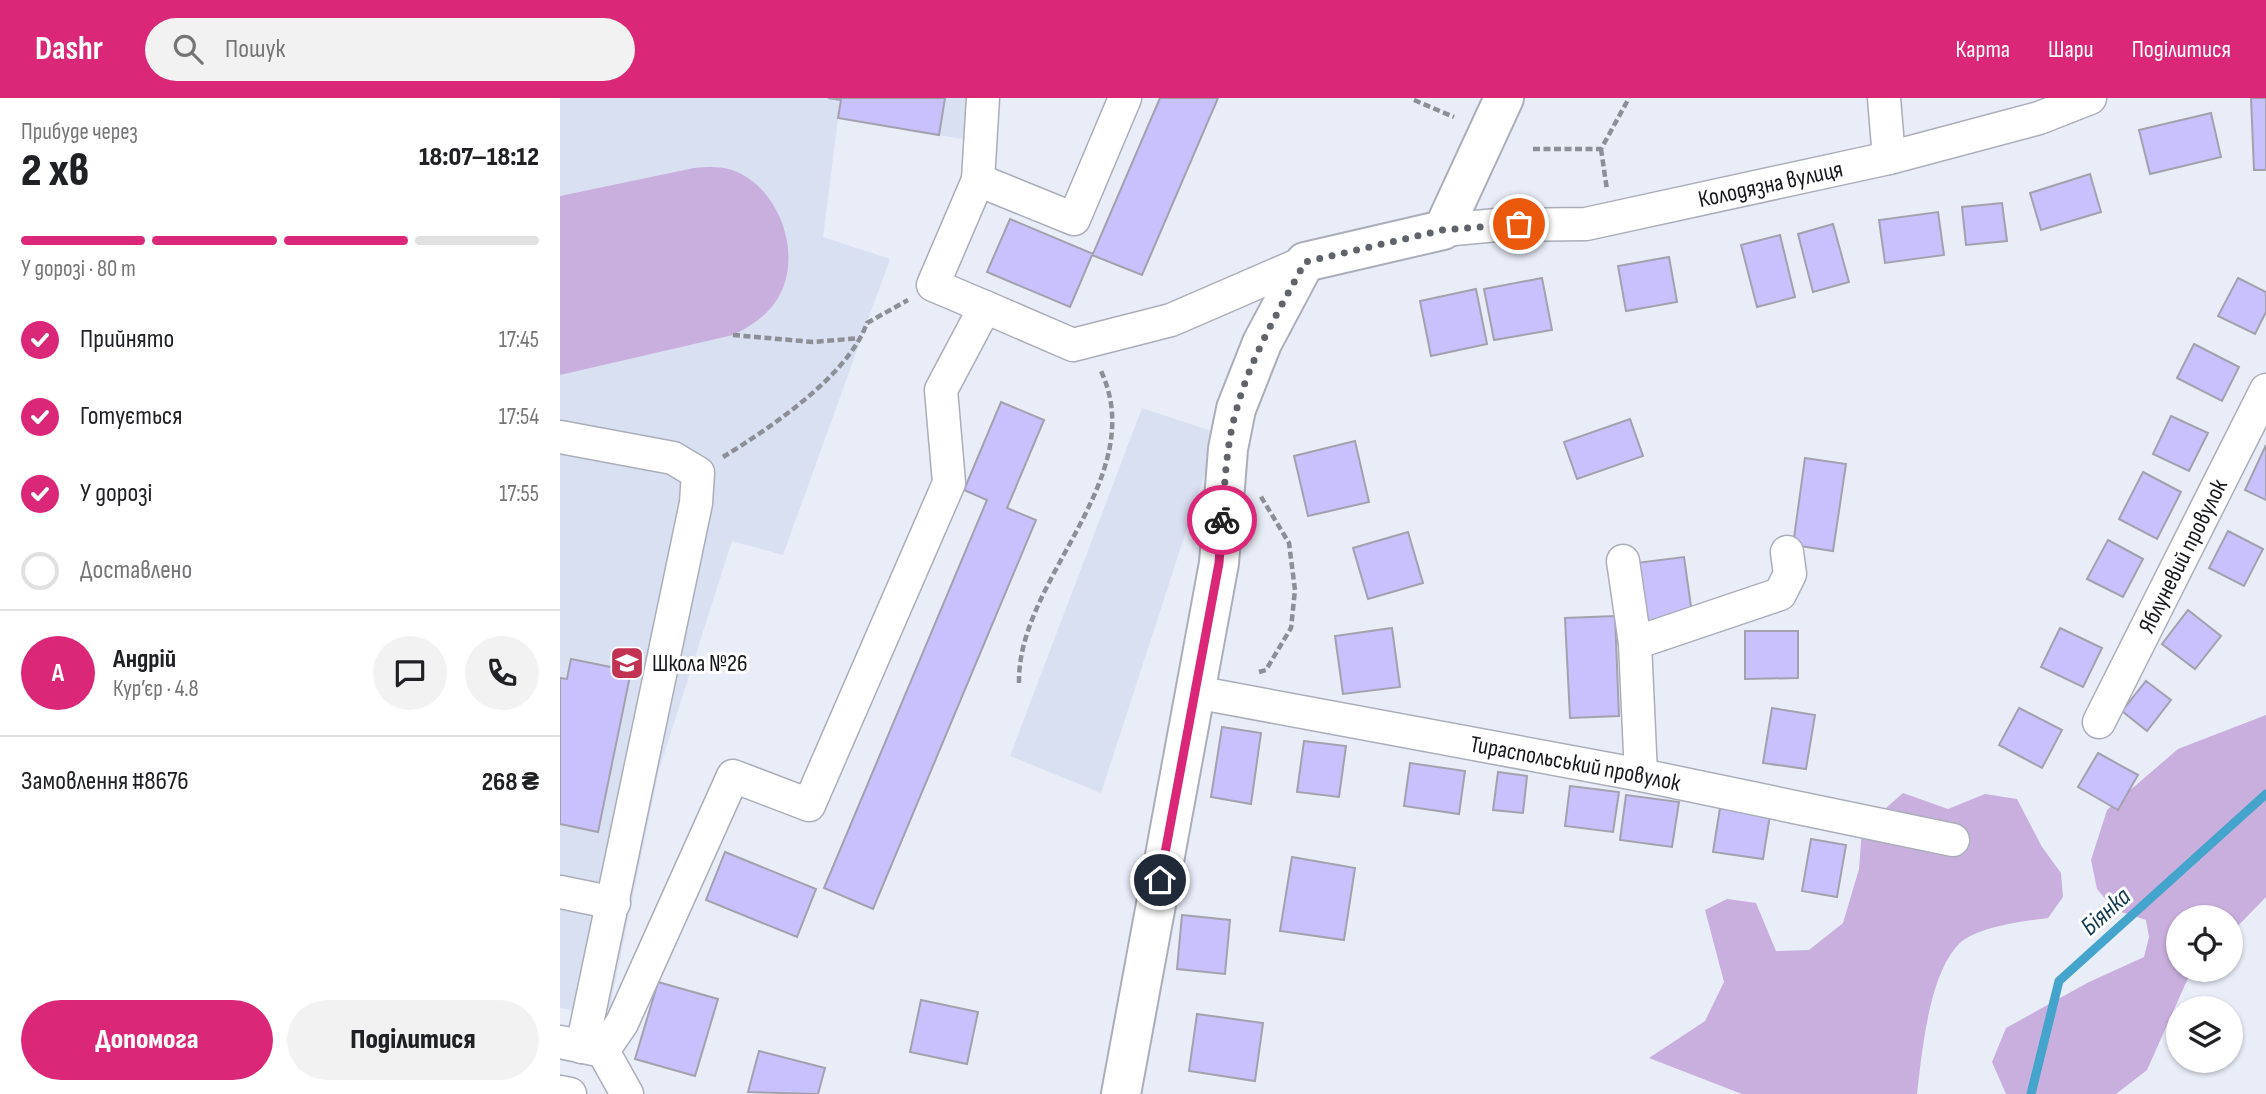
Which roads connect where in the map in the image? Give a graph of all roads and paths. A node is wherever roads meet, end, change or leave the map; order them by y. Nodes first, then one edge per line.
1 (983, 98) edge
2 (1125, 98) edge
3 (1504, 98) edge
4 (1629, 98) edge
5 (1884, 98) edge
6 (2091, 98) edge
7 (1414, 100) dead end
8 (2043, 108) edge
9 (1454, 117) dead end
10 (1533, 149) dead end
11 (1601, 149) junction
12 (1889, 158) junction
13 (978, 180) junction
14 (1612, 218) junction
15 (1443, 230) junction
16 (1305, 262) junction
17 (933, 285) junction
18 (985, 307) junction
19 (733, 335) dead end
20 (862, 338) junction
21 (1073, 345) junction
22 (2266, 390) edge
23 (560, 437) edge
24 (698, 473) junction
25 (1259, 494) dead end
26 (1787, 552) dead end
27 (1623, 561) dead end
28 (1635, 643) junction
29 (1254, 673) dead end
30 (1019, 683) dead end
31 (1195, 692) junction
32 (2099, 722) dead end
33 (1641, 775) junction
34 (1953, 840) dead end
35 (560, 892) edge
36 (614, 903) junction
37 (582, 1047) edge
38 (560, 1092) edge
39 (570, 1094) edge
40 (627, 1094) edge
41 (1121, 1094) edge

1 - 13 street
2 - 13 street
3 - 15 main road
4 - 11 path
5 - 12 street
6 - 8 street, Колодязна вулиця
7 - 9 path
8 - 12 street, Колодязна вулиця
10 - 11 path
11 - 14 path
12 - 14 street, Колодязна вулиця
13 - 17 street
14 - 15 street, Колодязна вулиця
15 - 16 main road
16 - 21 street
16 - 31 main road
17 - 18 street
17 - 20 path
18 - 21 street
18 - 37 street
19 - 20 path
20 - 24 path
21 - 30 path
22 - 32 street, Яблуневий провулок
23 - 24 street
24 - 36 street
25 - 29 path
26 - 28 street
27 - 28 street
28 - 33 street
31 - 33 street, Тираспольський провулок
31 - 41 main road
33 - 34 street, Тираспольський провулок
35 - 36 street
36 - 37 street
37 - 40 street
38 - 39 street

